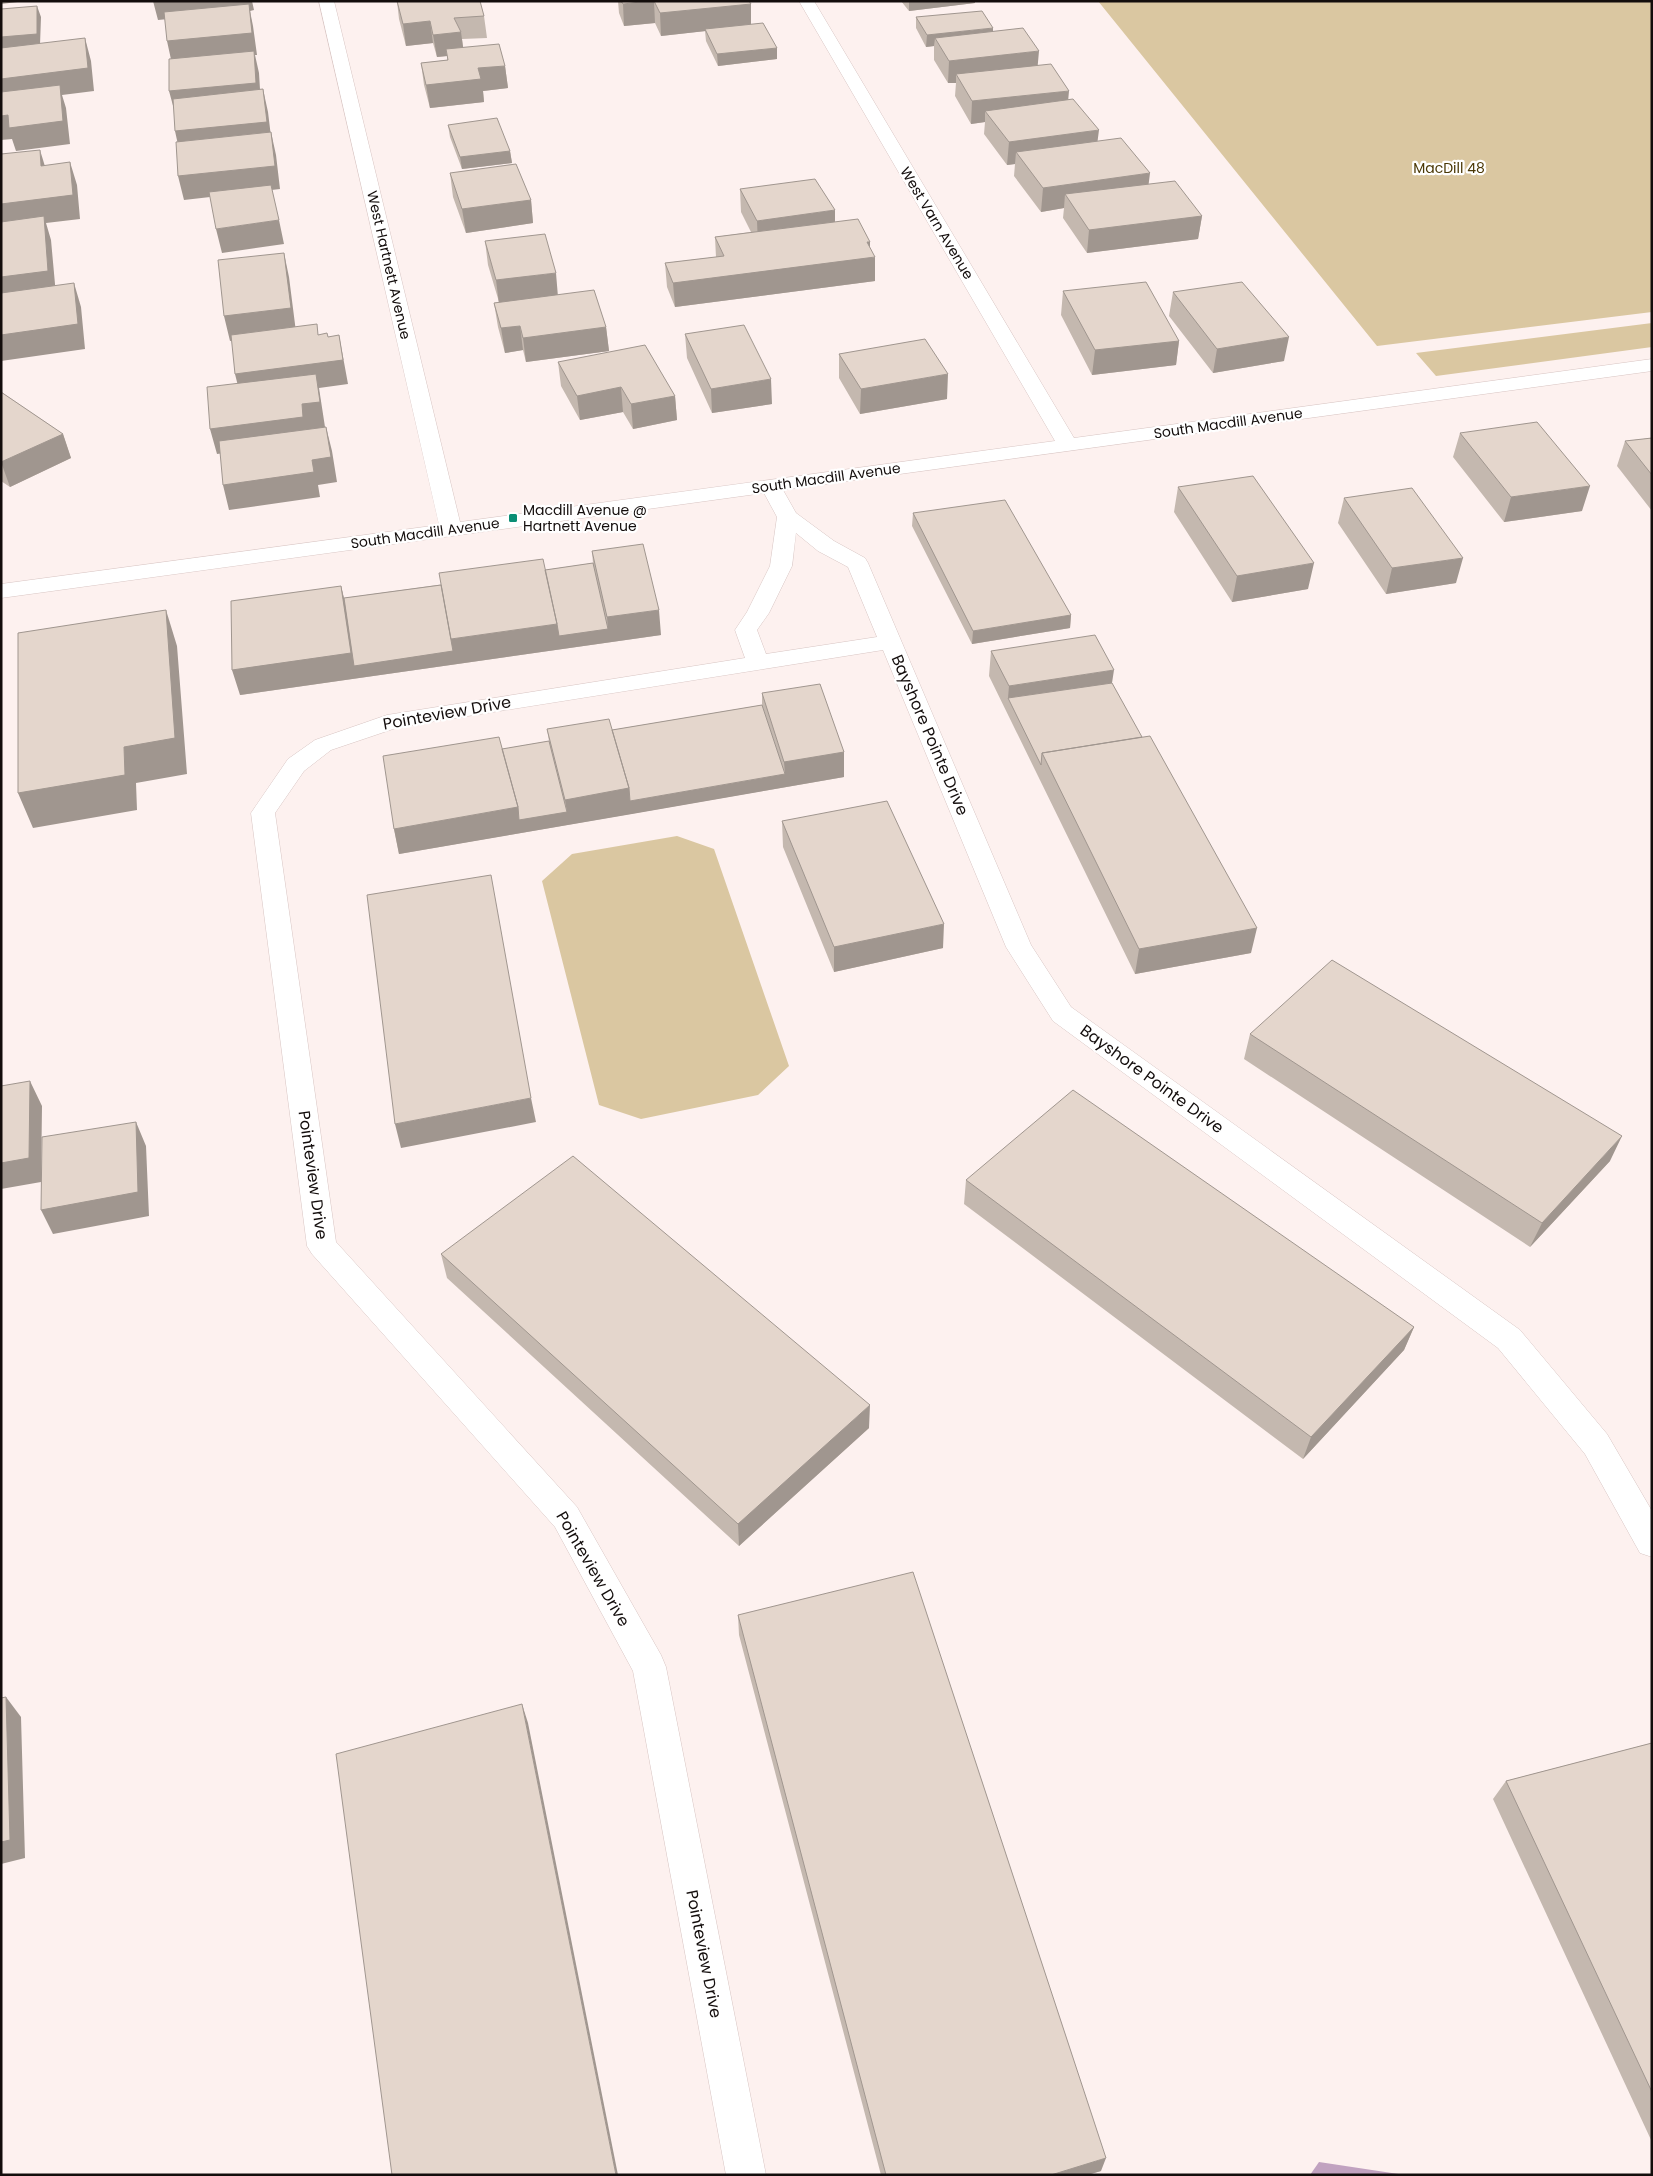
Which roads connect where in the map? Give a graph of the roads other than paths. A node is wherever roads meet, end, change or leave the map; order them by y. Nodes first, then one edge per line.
1 (326, 1) edge
2 (806, 1) edge
3 (1652, 365) edge
4 (1068, 445) junction
5 (770, 486) junction
6 (787, 517) junction
7 (451, 529) junction
8 (1, 591) edge
9 (890, 642) junction
10 (758, 663) junction
11 (1652, 1542) edge
12 (746, 2175) edge

1 - 7 street, West Hartnett Avenue
2 - 4 street, West Varn Avenue
3 - 4 street, South Macdill Avenue
4 - 5 street, South Macdill Avenue
5 - 6 street, Bayshore Pointe Drive
5 - 7 street, South Macdill Avenue
6 - 9 street, Bayshore Pointe Drive
6 - 10 street
7 - 8 street, South Macdill Avenue
9 - 10 street, Pointeview Drive
9 - 11 street, Bayshore Pointe Drive
10 - 12 street, Pointeview Drive

